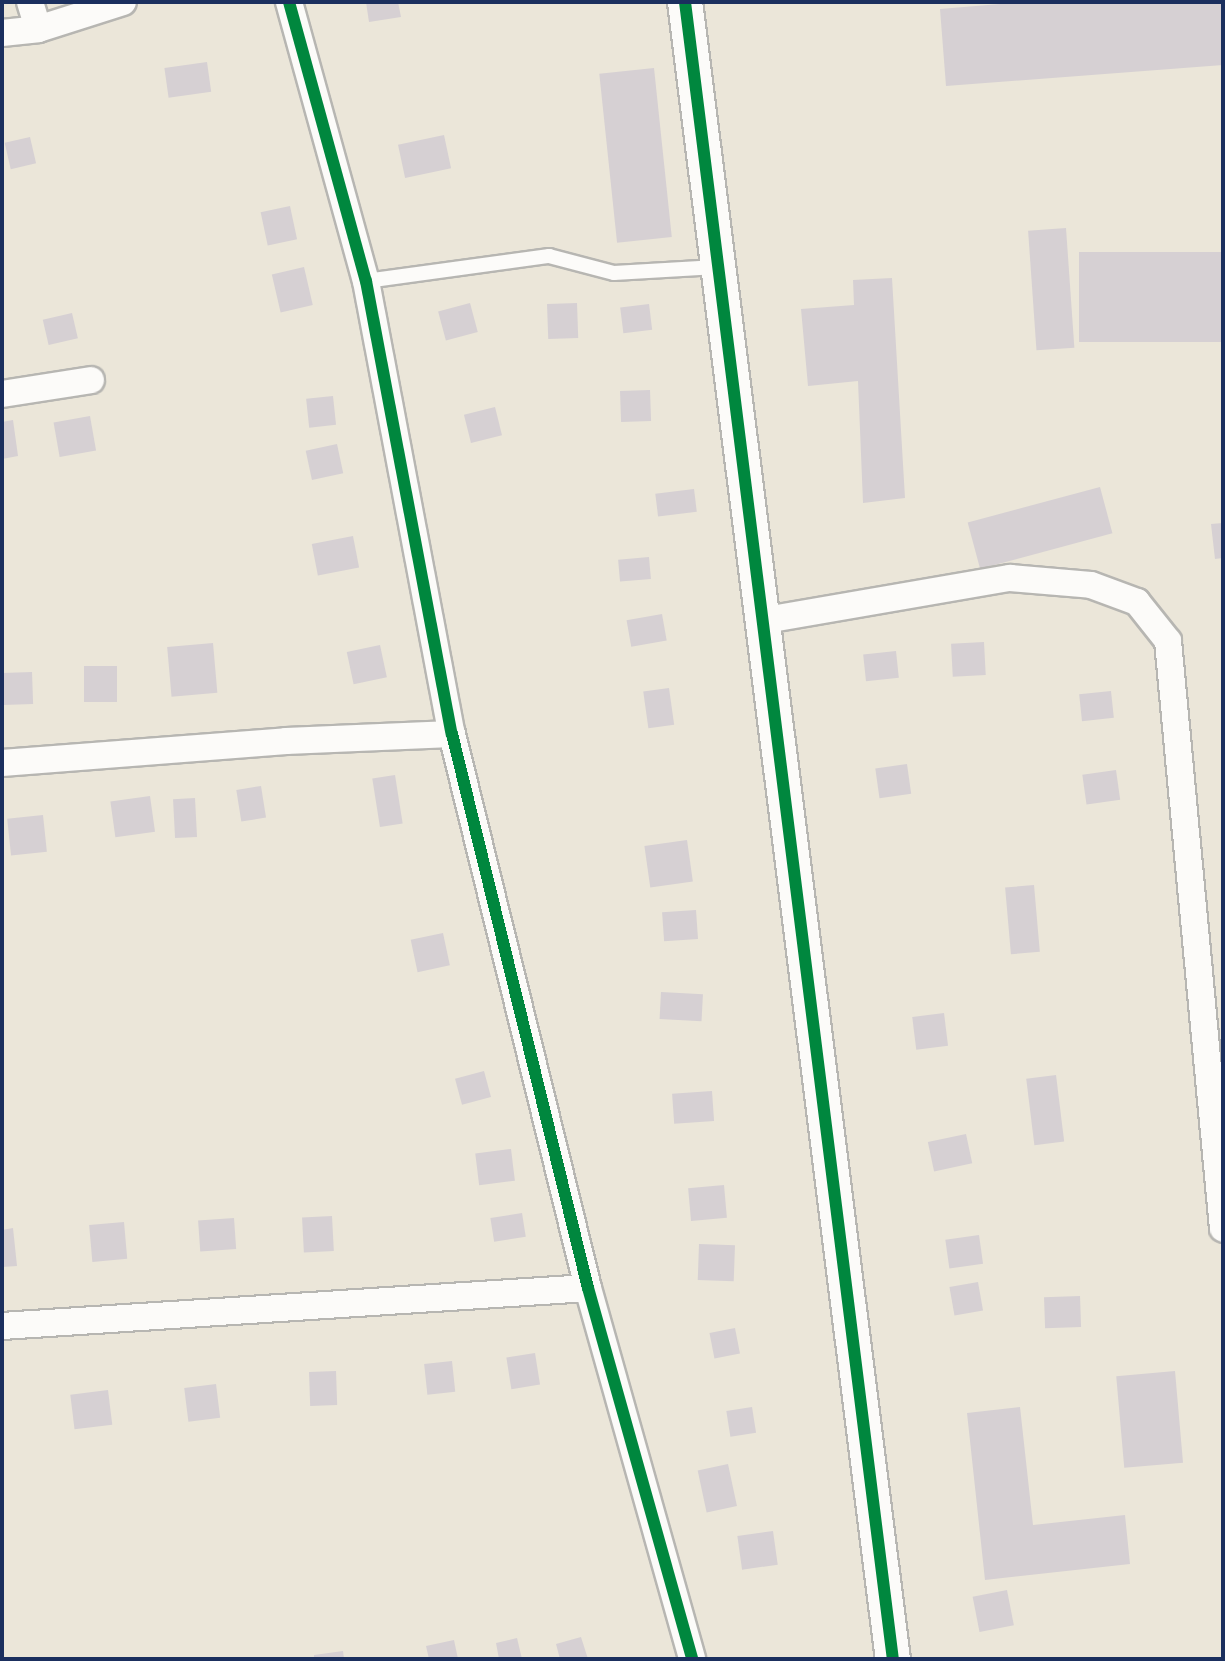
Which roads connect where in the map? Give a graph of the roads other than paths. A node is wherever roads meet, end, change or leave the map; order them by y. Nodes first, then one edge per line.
1 (30, 2) edge
2 (123, 2) edge
3 (289, 2) edge
4 (685, 2) edge
5 (38, 29) junction
6 (2, 33) edge
7 (717, 267) junction
8 (366, 281) junction
9 (91, 380) dead end
10 (2, 394) edge
11 (760, 621) junction
12 (452, 734) junction
13 (2, 763) edge
14 (1223, 1228) edge
15 (588, 1288) junction
16 (2, 1326) edge
17 (692, 1659) edge
18 (893, 1659) edge

1 - 5 street
2 - 5 street
3 - 8 street
4 - 7 street
5 - 6 street
7 - 8 lane
7 - 11 street
8 - 12 street
9 - 10 street
11 - 14 street
11 - 18 street
12 - 13 street
12 - 15 street
15 - 16 street
15 - 17 street

